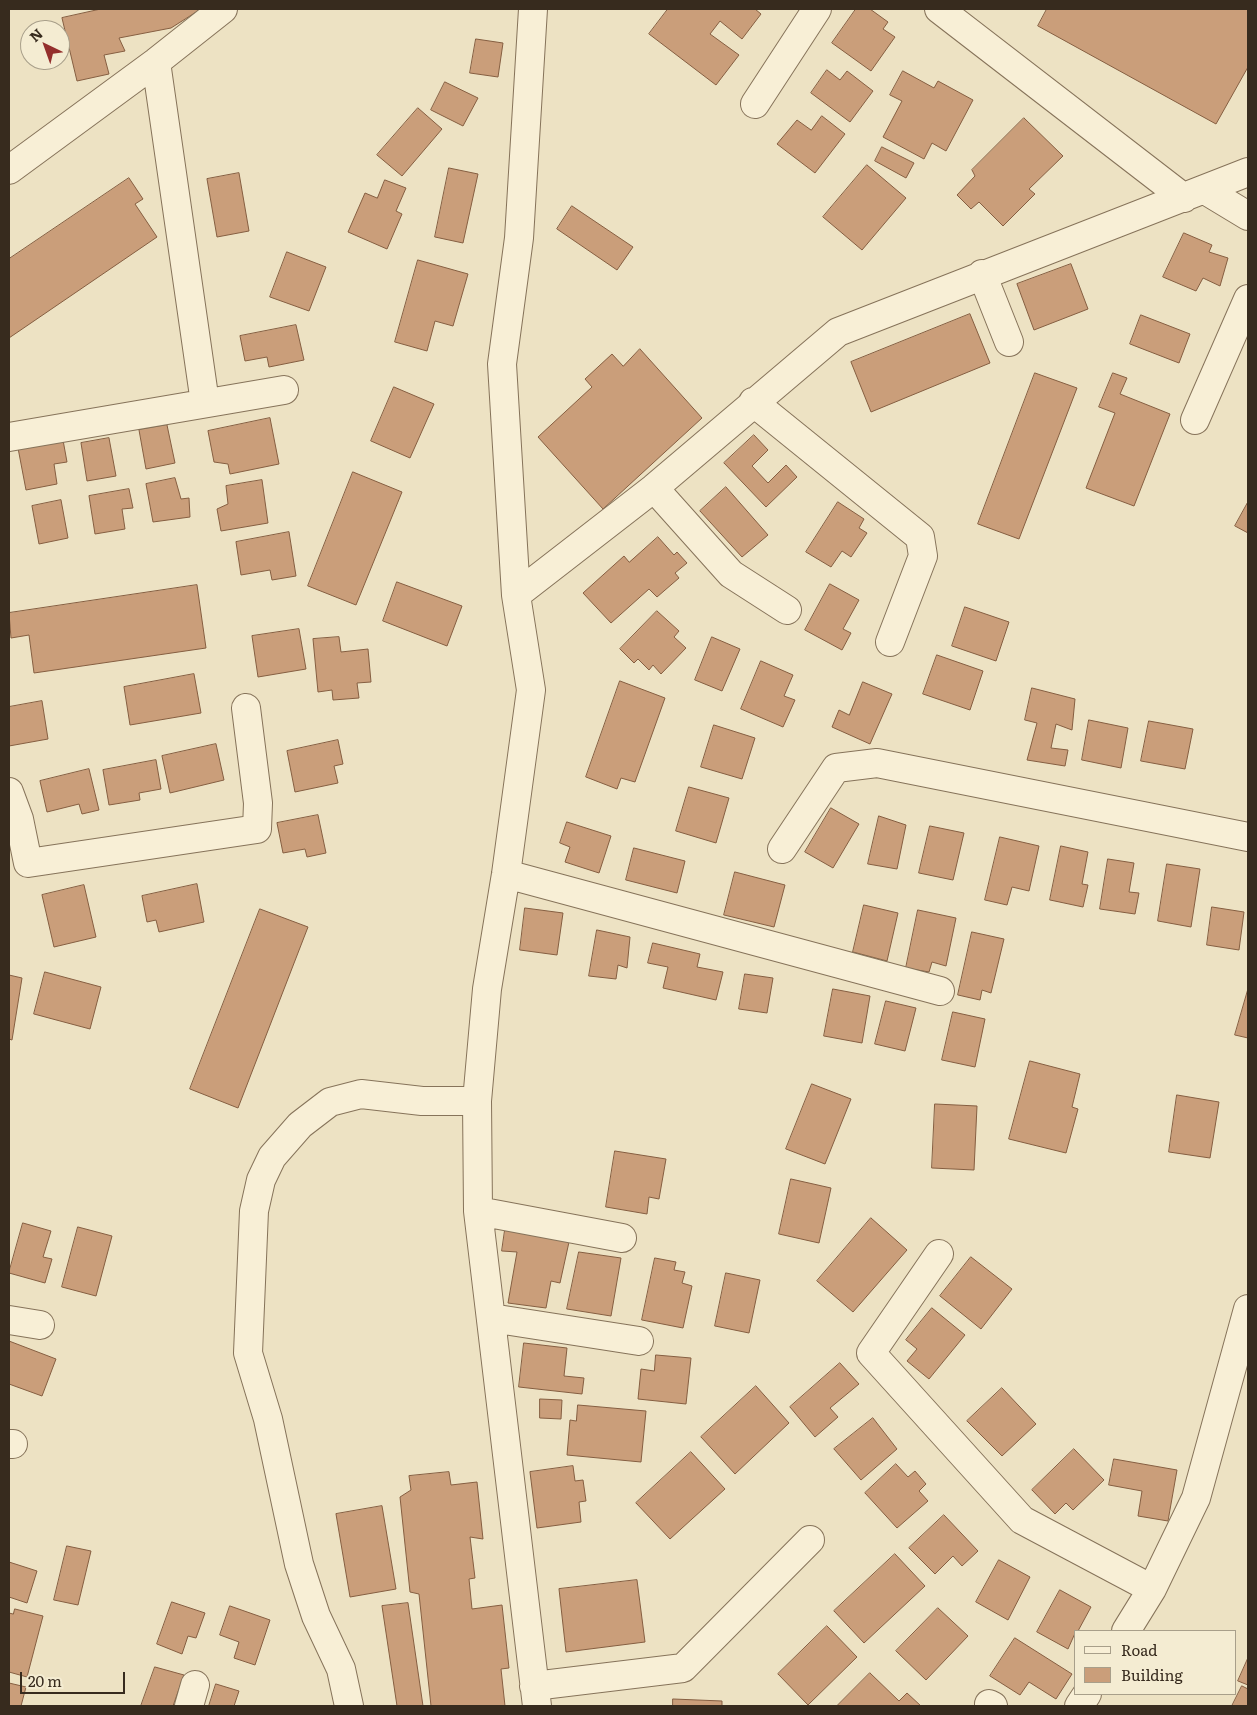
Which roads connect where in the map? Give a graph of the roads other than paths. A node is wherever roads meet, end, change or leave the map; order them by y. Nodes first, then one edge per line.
1 (223, 9) edge
2 (534, 9) edge
3 (817, 9) edge
4 (939, 9) edge
5 (156, 62) junction
6 (755, 104) dead end
7 (9, 170) edge
8 (1248, 172) edge
9 (1194, 194) junction
10 (1248, 216) edge
11 (982, 274) junction
12 (1248, 299) edge
13 (1009, 342) dead end
14 (284, 390) dead end
15 (754, 402) junction
16 (205, 403) junction
17 (1196, 420) dead end
18 (9, 437) edge
19 (654, 488) junction
20 (516, 595) junction
21 (787, 610) dead end
22 (890, 642) dead end
23 (246, 708) dead end
24 (9, 792) edge
25 (1248, 836) edge
26 (782, 850) dead end
27 (506, 874) junction
28 (940, 992) dead end
29 (477, 1101) junction
30 (478, 1211) junction
31 (622, 1238) dead end
32 (938, 1254) dead end
33 (1248, 1309) edge
34 (491, 1318) junction
35 (9, 1320) edge
36 (40, 1325) dead end
37 (639, 1341) dead end
38 (810, 1540) dead end
39 (1152, 1589) junction
40 (1127, 1630) edge
41 (1086, 1695) edge
42 (536, 1696) edge
43 (350, 1706) edge
44 (1079, 1706) edge

1 - 5 street
2 - 20 street
3 - 6 street
4 - 9 street
5 - 7 street
5 - 16 street
8 - 9 street
9 - 10 street
9 - 11 street
11 - 13 street
11 - 15 street
12 - 17 street
14 - 16 street
15 - 19 street
15 - 22 street
16 - 18 street
19 - 20 street
19 - 21 street
20 - 27 street
23 - 24 street
25 - 26 street
27 - 28 street
27 - 29 street
29 - 30 street
29 - 43 street
30 - 31 street
30 - 34 street
32 - 39 street
33 - 39 street
34 - 37 street
34 - 42 street
35 - 36 street
38 - 42 street
39 - 40 street
41 - 44 street

